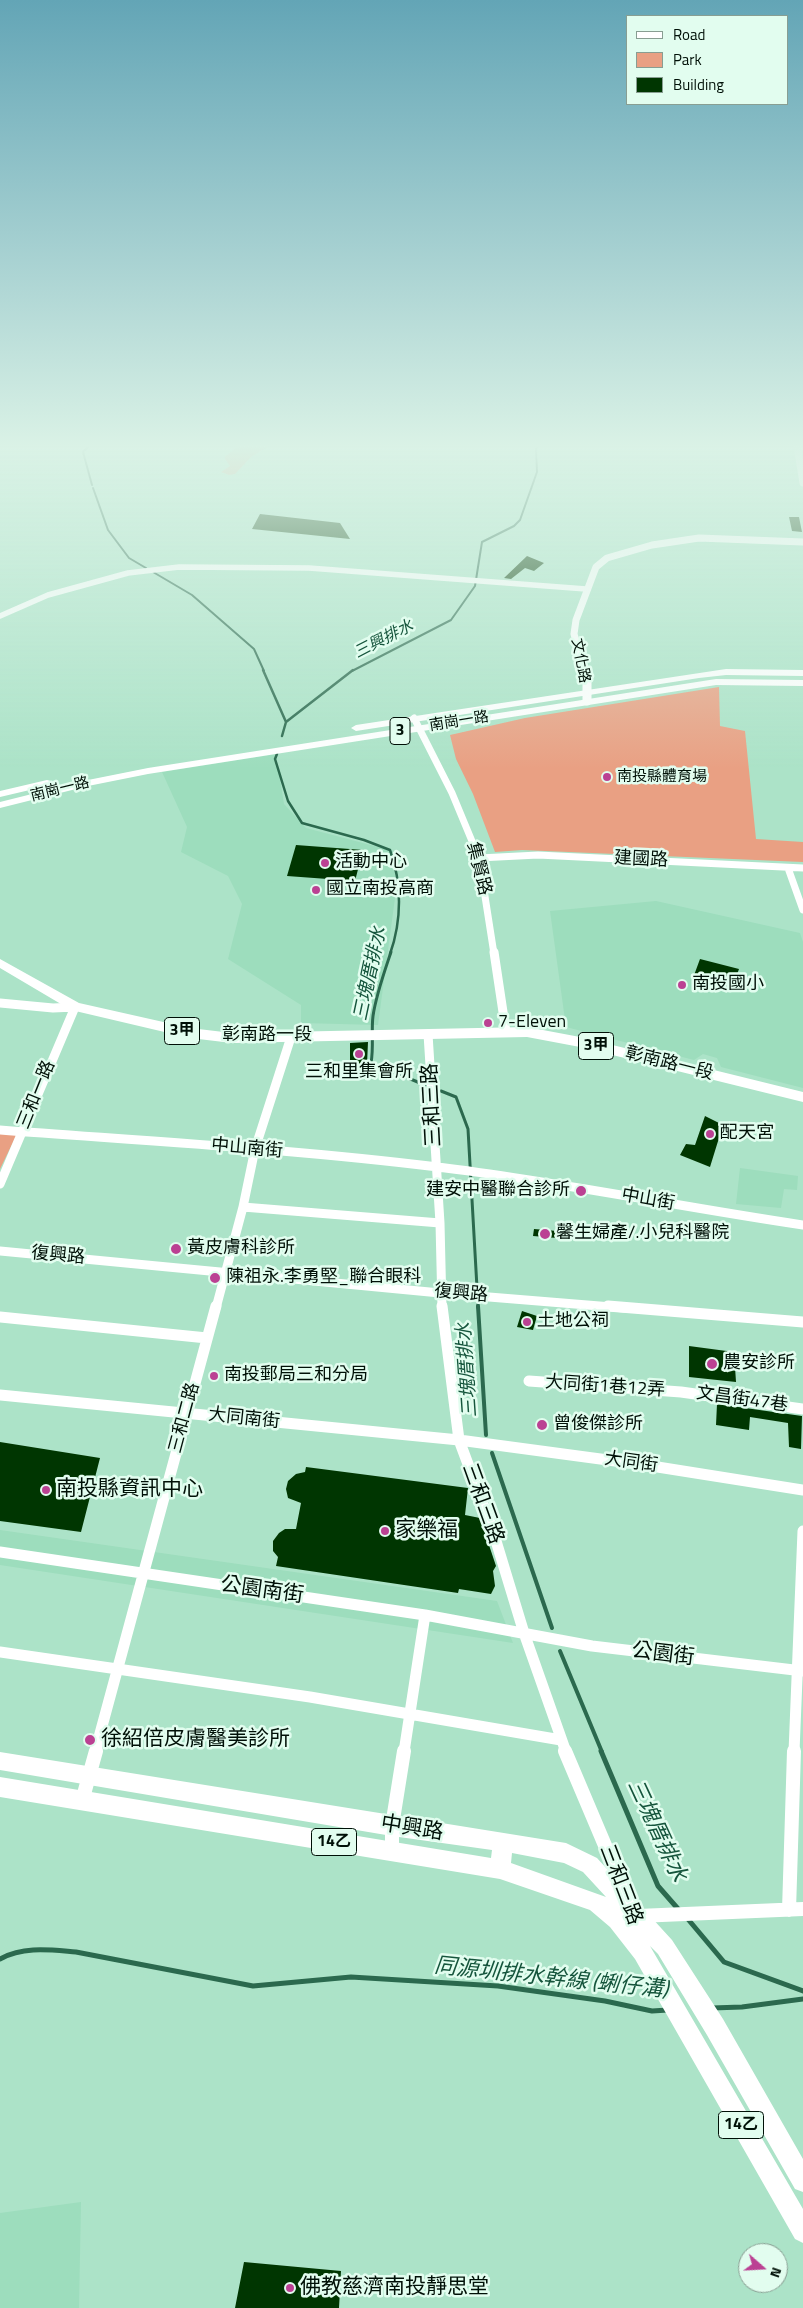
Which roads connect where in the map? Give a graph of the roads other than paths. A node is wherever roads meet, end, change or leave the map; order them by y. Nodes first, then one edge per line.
1 (625, 553) edge
2 (586, 589) junction
3 (0, 616) edge
4 (803, 674) edge
5 (803, 683) edge
6 (586, 696) junction
7 (414, 718) junction
8 (419, 728) junction
9 (0, 794) edge
10 (0, 805) edge
11 (479, 858) junction
12 (788, 868) junction
13 (803, 868) edge
14 (803, 910) edge
15 (0, 963) edge
16 (0, 1003) edge
17 (75, 1007) junction
18 (506, 1032) junction
19 (428, 1034) junction
20 (291, 1037) junction
21 (803, 1097) edge
22 (0, 1130) edge
23 (23, 1131) junction
24 (255, 1149) junction
25 (436, 1167) junction
26 (493, 1176) joint
27 (0, 1184) edge
28 (243, 1207) junction
29 (440, 1223) junction
30 (803, 1225) edge
31 (0, 1251) edge
32 (226, 1271) junction
33 (440, 1293) junction
34 (0, 1317) edge
35 (803, 1322) edge
36 (207, 1338) junction
37 (529, 1381) dead end
38 (681, 1392) joint
39 (0, 1395) edge
40 (803, 1408) edge
41 (185, 1413) junction
42 (459, 1440) junction
43 (803, 1490) edge
44 (803, 1531) edge
45 (0, 1552) edge
46 (145, 1574) junction
47 (802, 1585) edge
48 (425, 1615) junction
49 (524, 1633) junction
50 (0, 1652) edge
51 (118, 1670) junction
52 (800, 1671) edge
53 (411, 1713) junction
54 (561, 1740) junction
55 (0, 1760) edge
56 (89, 1775) junction
57 (0, 1787) edge
58 (82, 1801) junction
59 (392, 1826) junction
60 (503, 1842) junction
61 (392, 1852) junction
62 (500, 1869) junction
63 (596, 1902) junction
64 (803, 1909) edge
65 (789, 1910) junction
66 (634, 1916) junction
67 (666, 1916) joint
68 (642, 1952) junction
69 (803, 2181) edge
70 (803, 2231) edge

1 - 2 street, 文化路
2 - 3 street
2 - 6 street, 文化路
4 - 6 main road, 南崗一路 / 3
5 - 6 main road, 南崗一路 / 3
6 - 7 main road, 南崗一路 / 3
6 - 8 main road, 南崗一路 / 3
7 - 8 street, 集賢路
7 - 9 main road, 南崗一路 / 3
8 - 10 main road, 南崗一路 / 3
8 - 11 street, 集賢路
11 - 12 street, 建國路
11 - 18 street, 集賢路
12 - 13 street, 建國路
12 - 14 street
15 - 17 main road, 彰南路一段 / 3甲
16 - 17 street
17 - 20 main road, 彰南路一段 / 3甲
17 - 23 street, 三和一路
18 - 19 main road, 彰南路一段 / 3甲
18 - 21 main road, 彰南路一段 / 3甲
19 - 20 main road, 彰南路一段 / 3甲
19 - 25 street, 三和三路
20 - 24 street, 三和二路
22 - 23 street, 中山南街
23 - 24 street, 中山南街
23 - 27 street, 三和一路
24 - 25 street, 中山南街
24 - 28 street, 三和二路
25 - 26 street, 中山南街
25 - 29 street, 三和三路
26 - 30 street, 中山街
28 - 29 street
28 - 32 street, 三和二路
29 - 33 street, 三和三路
31 - 32 street, 復興路
32 - 33 street, 復興路
32 - 36 street, 三和二路
33 - 35 street, 復興路
33 - 42 street, 三和三路
34 - 36 street
36 - 41 street, 三和二路
37 - 38 street, 大同街1巷12弄
38 - 40 street, 文昌街47巷
39 - 41 street, 大同南街
41 - 42 street, 大同南街
41 - 46 street, 三和二路
42 - 43 street, 大同街
42 - 49 street, 三和三路
44 - 47 street
45 - 46 street, 公園南街
46 - 48 street, 公園南街
46 - 51 street, 三和二路
47 - 52 street
48 - 49 street, 公園南街
48 - 53 street
49 - 52 street, 公園街
49 - 54 street, 三和三路
50 - 51 street
51 - 53 street
51 - 56 street, 三和二路
52 - 65 street
53 - 54 street
53 - 59 street
54 - 66 street, 三和三路
55 - 56 main road, 中興路 / 14乙
56 - 58 street, 三和二路
56 - 59 main road, 中興路 / 14乙
57 - 58 main road, 中興路 / 14乙
58 - 61 main road, 中興路 / 14乙
59 - 60 main road, 中興路 / 14乙
59 - 61 street
60 - 62 main road
60 - 66 main road, 中興路 / 14乙
61 - 62 main road, 中興路 / 14乙
62 - 63 main road, 中興路 / 14乙
63 - 66 street
63 - 68 main road, 中興路 / 14乙
64 - 65 street
65 - 67 street
66 - 67 street
66 - 68 street, 三和三路
66 - 69 main road, 中興路 / 14乙
68 - 70 main road, 中興路 / 14乙

